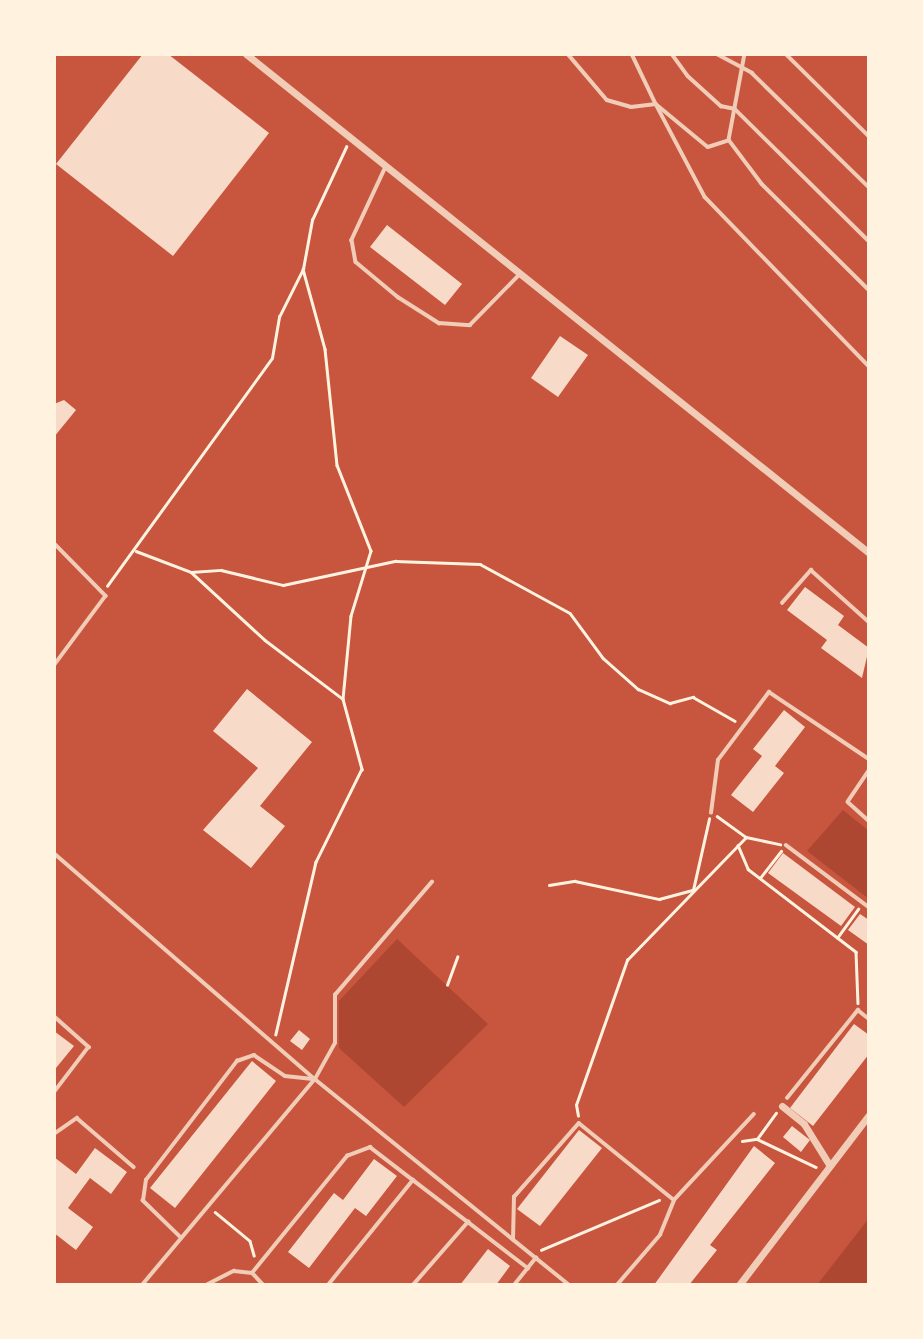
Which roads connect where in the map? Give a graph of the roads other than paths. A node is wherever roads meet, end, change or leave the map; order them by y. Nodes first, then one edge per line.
1 (246, 54) edge
2 (568, 54) edge
3 (632, 54) edge
4 (672, 54) edge
5 (717, 54) edge
6 (745, 54) edge
7 (786, 54) edge
8 (742, 69) junction
9 (656, 104) junction
10 (735, 108) junction
11 (869, 136) edge
12 (729, 140) junction
13 (386, 167) junction
14 (869, 187) edge
15 (869, 241) edge
16 (520, 274) junction
17 (869, 290) edge
18 (869, 366) edge
19 (54, 543) edge
20 (869, 553) edge
21 (782, 603) dead end
22 (869, 622) edge
23 (54, 666) edge
24 (869, 760) edge
25 (869, 771) edge
26 (711, 813) road end
27 (869, 821) edge
28 (786, 845) road end
29 (54, 853) edge
30 (432, 882) dead end
31 (869, 907) edge
32 (54, 1016) edge
33 (869, 1018) edge
34 (315, 1079) junction
35 (54, 1093) edge
36 (787, 1098) dead end
37 (782, 1105) road end
38 (754, 1114) dead end
39 (869, 1115) edge
40 (54, 1135) edge
41 (134, 1167) dead end
42 (828, 1169) junction
43 (413, 1180) junction
44 (674, 1200) junction
45 (468, 1222) junction
46 (180, 1237) junction
47 (513, 1240) junction
48 (536, 1258) junction
49 (528, 1268) junction
50 (251, 1273) junction
51 (142, 1285) edge
52 (206, 1285) edge
53 (263, 1285) edge
54 (328, 1285) edge
55 (413, 1285) edge
56 (514, 1285) edge
57 (569, 1285) edge
58 (617, 1285) edge
59 (739, 1285) edge

1 - 13 street
2 - 9 lane
3 - 9 lane
4 - 10 lane
5 - 8 lane
6 - 8 lane
7 - 11 lane
8 - 10 lane
8 - 14 lane
9 - 12 lane
9 - 18 lane
10 - 12 lane
10 - 15 lane
12 - 17 lane
13 - 16 street
13 - 16 lane
16 - 20 street
19 - 23 lane
21 - 22 lane
24 - 26 lane
25 - 27 lane
28 - 31 lane
29 - 34 lane
30 - 34 lane
32 - 35 lane
33 - 36 lane
34 - 46 lane
34 - 46 lane
34 - 47 lane
37 - 42 street
38 - 44 lane
39 - 42 street
40 - 41 lane
42 - 59 street
43 - 45 lane
43 - 50 lane
43 - 54 lane
44 - 47 lane
44 - 58 lane
45 - 49 lane
45 - 55 lane
46 - 51 lane
47 - 48 lane
48 - 49 lane
48 - 57 lane
49 - 56 lane
50 - 52 lane
50 - 53 lane

